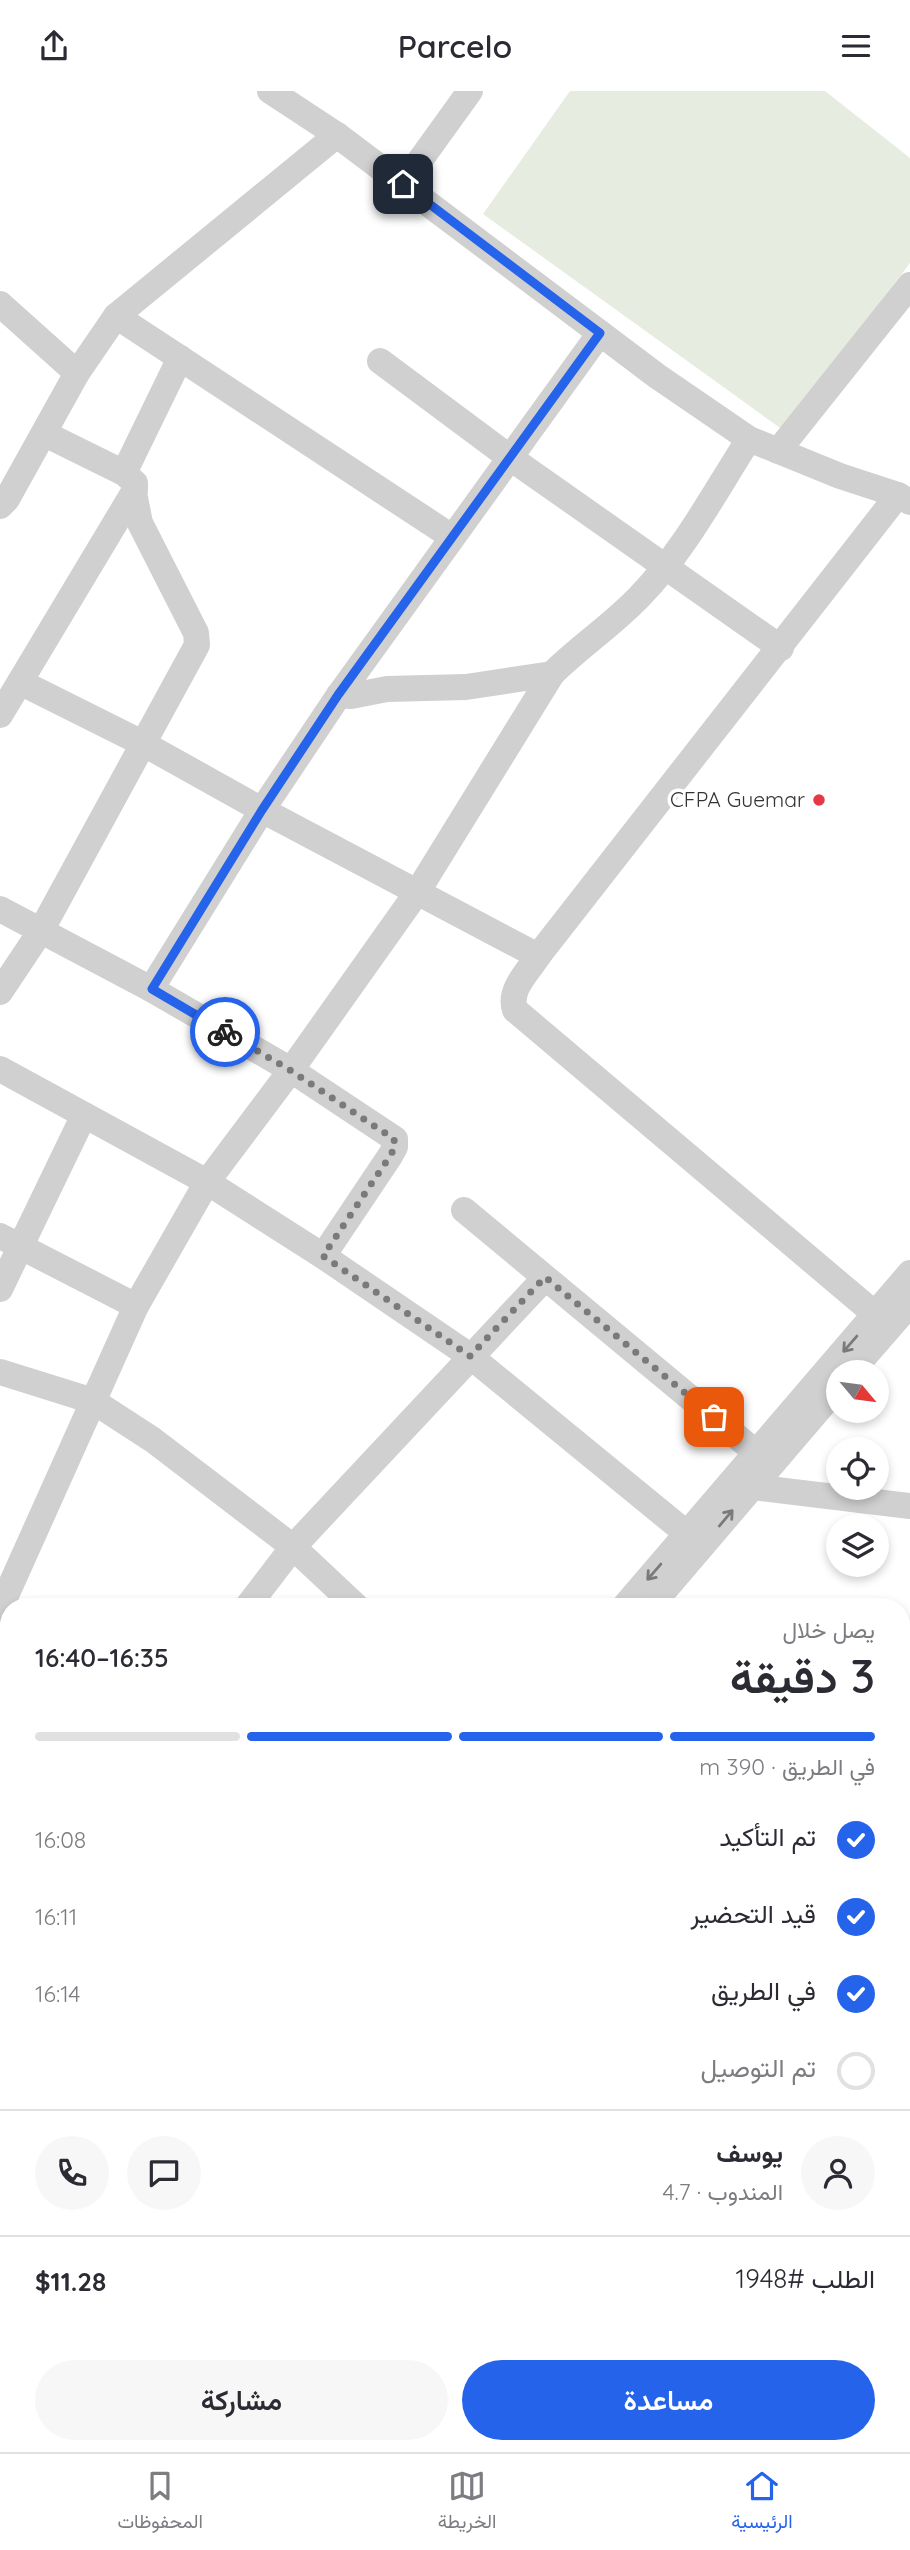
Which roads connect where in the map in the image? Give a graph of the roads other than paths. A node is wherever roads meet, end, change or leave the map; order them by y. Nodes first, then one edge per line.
1 (270, 91) edge
2 (470, 91) edge
3 (337, 135) junction
4 (403, 184) junction
5 (907, 294) edge
6 (0, 304) edge
7 (116, 316) junction
8 (600, 333) junction
9 (180, 358) junction
10 (380, 361) dead end
11 (77, 373) junction
12 (45, 434) junction
13 (749, 439) junction
14 (778, 451) junction
15 (509, 457) junction
16 (129, 483) junction
17 (904, 498) edge
18 (0, 506) edge
19 (452, 537) junction
20 (666, 566) junction
21 (780, 647) junction
22 (552, 674) junction
23 (20, 682) junction
24 (338, 695) junction
25 (0, 715) edge
26 (145, 744) junction
27 (262, 810) junction
28 (418, 891) junction
29 (0, 909) edge
30 (42, 929) junction
31 (538, 956) junction
32 (152, 989) junction
33 (0, 992) edge
34 (0, 1069) edge
35 (290, 1070) junction
36 (84, 1115) junction
37 (206, 1182) junction
38 (464, 1210) dead end
39 (11, 1242) edge
40 (323, 1256) junction
41 (910, 1273) edge
42 (545, 1277) junction
43 (0, 1289) edge
44 (910, 1304) edge
45 (136, 1306) junction
46 (875, 1314) junction
47 (470, 1356) junction
48 (861, 1360) edge
49 (0, 1372) edge
50 (826, 1399) edge
51 (93, 1401) junction
52 (764, 1459) junction
53 (752, 1487) junction
54 (910, 1506) edge
55 (695, 1539) junction
56 (293, 1547) junction
57 (5, 1598) edge
58 (254, 1598) edge
59 (347, 1598) edge
60 (633, 1598) edge
61 (656, 1598) edge

1 - 3 street
2 - 4 street
3 - 4 street
3 - 7 street
4 - 8 street
5 - 14 street
6 - 11 street
7 - 9 street
7 - 11 street
8 - 13 street
8 - 15 street
9 - 16 street
9 - 19 street
10 - 15 street
11 - 12 street
12 - 16 street
12 - 18 street
13 - 14 street
13 - 20 street
14 - 17 street
15 - 19 street
15 - 20 street
16 - 23 street
16 - 26 street
17 - 21 street
19 - 24 street
20 - 21 street
20 - 22 street
21 - 31 street
22 - 24 street
22 - 28 street
23 - 25 street
23 - 26 street
24 - 27 street
26 - 27 street
26 - 30 street
27 - 28 street
27 - 32 street
28 - 31 street
28 - 35 street
29 - 30 street
30 - 32 street
30 - 33 street
31 - 46 street
32 - 35 street
34 - 36 street
35 - 37 street
35 - 40 street
36 - 37 street
36 - 39 street
37 - 40 street
37 - 45 street
38 - 42 street
39 - 43 street
39 - 45 street
40 - 47 street
41 - 46 street
42 - 47 street
42 - 52 street
44 - 48 street
45 - 51 street
46 -> 52 street
47 - 55 street
47 - 56 street
49 - 51 street
50 - 52 street
51 - 56 street
51 - 57 street
52 - 53 street
52 - 55 street
53 - 54 street
55 -> 53 street
55 -> 60 street
55 - 61 street
56 - 58 street
56 - 59 street

